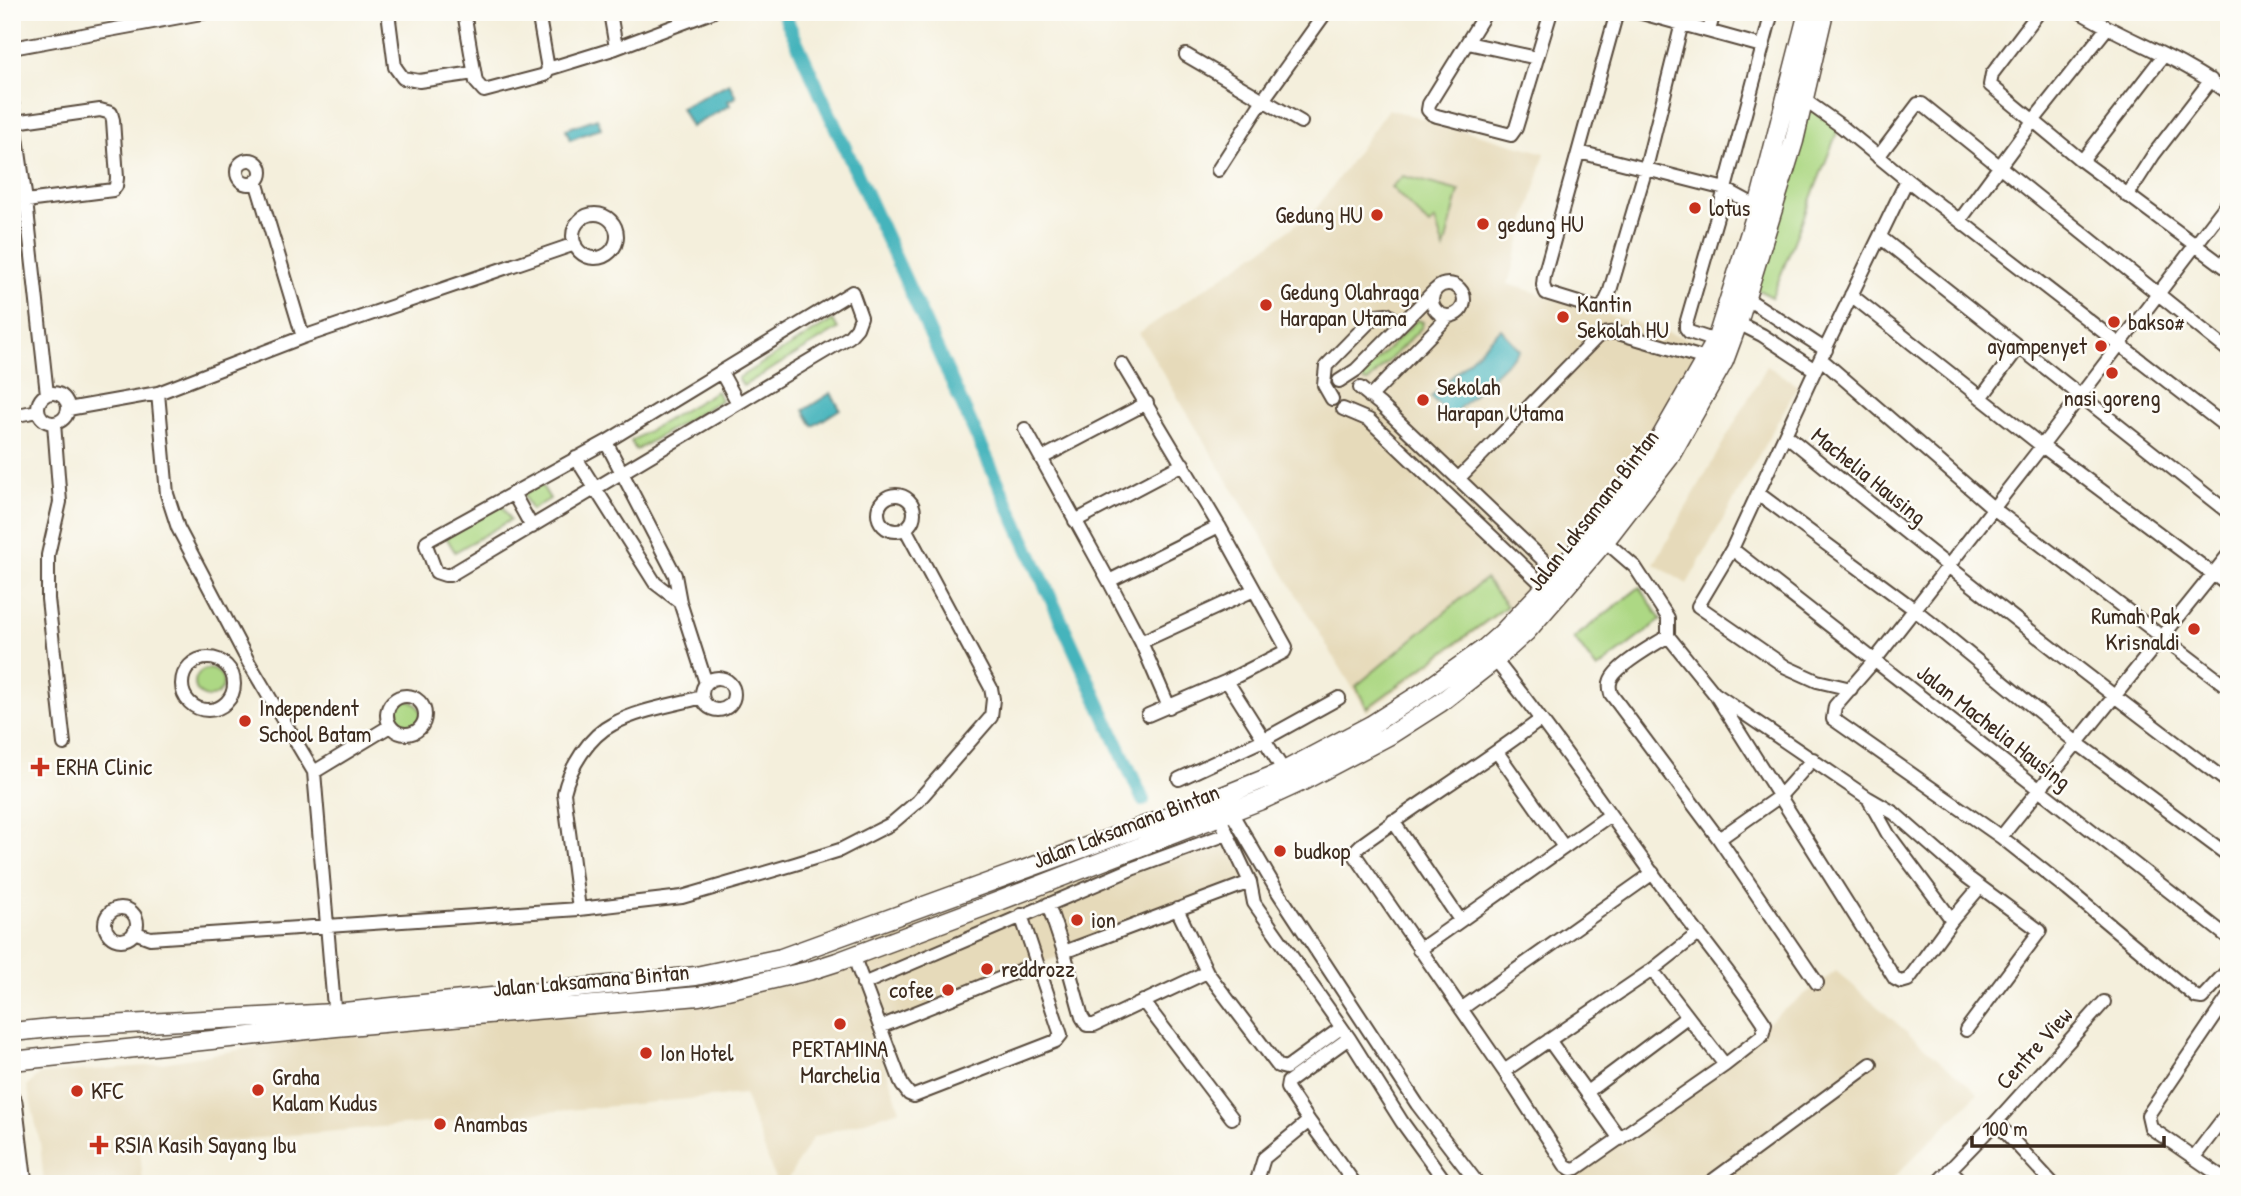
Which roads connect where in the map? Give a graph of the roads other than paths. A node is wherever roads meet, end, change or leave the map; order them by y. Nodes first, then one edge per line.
1 (207, 12) edge
2 (388, 12) edge
3 (464, 12) edge
4 (538, 12) edge
5 (610, 12) edge
6 (712, 12) edge
7 (1325, 12) edge
8 (1486, 12) edge
9 (1551, 12) edge
10 (1617, 12) edge
11 (1638, 12) edge
12 (1714, 12) edge
13 (1772, 12) edge
14 (1808, 12) edge
15 (1824, 12) edge
16 (2039, 12) edge
17 (2080, 12) edge
18 (688, 17) edge
19 (1682, 23) junction
20 (2107, 28) junction
21 (1709, 32) junction
22 (1468, 43) junction
23 (1762, 46) junction
24 (12, 48) edge
25 (616, 48) junction
26 (1186, 55) dead end
27 (2164, 55) junction
28 (1536, 58) junction
29 (548, 69) junction
30 (474, 73) junction
31 (2211, 80) junction
32 (2229, 94) edge
33 (1803, 99) junction
34 (1263, 100) junction
35 (12, 102) edge
36 (1301, 121) dead end
37 (2034, 121) junction
38 (15, 122) junction
39 (1578, 152) junction
40 (1878, 157) junction
41 (2082, 161) junction
42 (1646, 168) junction
43 (1999, 168) junction
44 (1218, 170) dead end
45 (1907, 180) junction
46 (256, 181) dead end
47 (1725, 189) junction
48 (2127, 196) junction
49 (26, 201) junction
50 (2229, 201) edge
51 (1758, 207) junction
52 (1960, 220) junction
53 (1880, 237) junction
54 (575, 244) dead end
55 (2195, 245) junction
56 (2229, 270) edge
57 (1435, 289) junction
58 (2158, 294) junction
59 (1851, 295) junction
60 (1746, 298) junction
61 (1449, 316) junction
62 (1401, 324) junction
63 (1738, 324) junction
64 (303, 337) junction
65 (1716, 341) junction
66 (2120, 344) junction
67 (2019, 347) junction
68 (2229, 351) edge
69 (1706, 359) junction
70 (1820, 360) junction
71 (1122, 364) dead end
72 (721, 372) junction
73 (1339, 381) junction
74 (1365, 392) junction
75 (158, 393) junction
76 (47, 394) junction
77 (2081, 395) junction
78 (1980, 398) junction
79 (1332, 399) junction
80 (738, 403) junction
81 (1147, 403) junction
82 (68, 409) junction
83 (1343, 409) junction
84 (38, 411) junction
85 (12, 416) edge
86 (54, 423) junction
87 (1024, 429) dead end
88 (2229, 429) edge
89 (1786, 435) junction
90 (606, 442) junction
91 (2042, 446) junction
92 (1662, 453) junction
93 (576, 458) junction
94 (1042, 458) junction
95 (1183, 464) junction
96 (623, 472) junction
97 (1458, 479) junction
98 (595, 489) junction
99 (513, 493) junction
100 (1759, 494) junction
101 (1993, 508) junction
102 (2229, 513) edge
103 (1075, 521) junction
104 (1219, 526) junction
105 (532, 527) junction
106 (905, 528) dead end
107 (1605, 541) junction
108 (1732, 550) junction
109 (2229, 554) edge
110 (1947, 567) junction
111 (2211, 575) junction
112 (1551, 580) junction
113 (1109, 581) junction
114 (2229, 586) edge
115 (1254, 590) junction
116 (680, 602) junction
117 (1914, 609) junction
118 (1668, 636) junction
119 (2163, 636) junction
120 (1141, 642) junction
121 (1495, 660) junction
122 (1875, 660) junction
123 (250, 663) junction
124 (230, 671) junction
125 (1227, 681) junction
126 (706, 683) junction
127 (2227, 684) edge
128 (1851, 689) junction
129 (1714, 693) junction
130 (702, 697) junction
131 (1339, 698) dead end
132 (2115, 698) junction
133 (1168, 707) junction
134 (1148, 715) dead end
135 (1540, 720) junction
136 (390, 726) dead end
137 (1263, 740) junction
138 (2077, 743) junction
139 (64, 744) dead end
140 (1497, 752) junction
141 (1813, 760) junction
142 (1284, 771) junction
143 (314, 772) junction
144 (1179, 779) dead end
145 (2229, 783) edge
146 (2039, 789) junction
147 (1780, 796) junction
148 (1868, 798) junction
149 (1225, 814) junction
150 (1609, 815) junction
151 (1393, 821) junction
152 (1227, 834) junction
153 (2001, 837) junction
154 (1719, 839) junction
155 (1564, 847) junction
156 (2229, 856) edge
157 (1130, 860) junction
158 (1653, 873) junction
159 (1250, 882) junction
160 (1980, 887) junction
161 (1048, 904) junction
162 (579, 909) junction
163 (1177, 909) junction
164 (1021, 915) junction
165 (1460, 920) junction
166 (1952, 920) junction
167 (327, 927) junction
168 (134, 932) dead end
169 (1699, 933) junction
170 (2229, 938) edge
171 (1419, 950) junction
172 (1064, 952) junction
173 (853, 956) junction
174 (1036, 964) junction
175 (2229, 969) edge
176 (1653, 970) junction
177 (1207, 972) junction
178 (1817, 983) dead end
179 (863, 984) junction
180 (2215, 985) junction
181 (2229, 995) edge
182 (1143, 1001) junction
183 (2104, 1002) dead end
184 (1461, 1009) junction
185 (1687, 1017) junction
186 (335, 1020) junction
187 (880, 1027) junction
188 (1966, 1030) dead end
189 (12, 1032) edge
190 (1345, 1033) junction
191 (1549, 1040) junction
192 (12, 1061) edge
193 (1871, 1063) dead end
194 (1725, 1065) junction
195 (1504, 1071) junction
196 (1587, 1091) junction
197 (12, 1102) edge
198 (2229, 1111) edge
199 (1232, 1118) dead end
200 (1308, 1121) junction
201 (1996, 1122) junction
202 (1620, 1139) junction
203 (2194, 1157) junction
204 (1950, 1169) junction
205 (1472, 1181) edge
206 (2229, 1182) edge
207 (1352, 1183) edge
208 (22, 1184) edge
209 (1256, 1184) edge
210 (1447, 1184) edge
211 (1708, 1184) edge
212 (1936, 1184) edge
213 (1964, 1184) edge
214 (2053, 1184) edge

1 - 24 street
2 - 30 street
3 - 30 street
4 - 29 street
5 - 25 street
6 - 18 street
7 - 34 street
8 - 22 street
9 - 28 street
10 - 39 street
11 - 19 street
12 - 21 street
13 - 23 street
14 - 51 main road, Jalan Laksamana Bintan
15 - 33 main road, Jalan Laksamana Bintan
16 - 37 street
17 - 20 street
18 - 25 street
19 - 21 street
19 - 42 street
20 - 27 street
20 - 37 street
21 - 23 street
22 - 28 street
22 - 28 street
23 - 47 street
25 - 29 street
26 - 34 street
27 - 31 street
27 - 41 street
29 - 30 street
31 - 32 street
31 - 48 street
33 - 40 street
33 - 60 main road, Jalan Laksamana Bintan
34 - 36 street
34 - 44 street
35 - 38 street
37 - 41 street
37 - 43 street
38 - 49 street
38 - 49 street
39 - 42 street
39 - 42 street
40 - 43 street
40 - 45 street
41 - 48 street
42 - 47 street
43 - 52 street
43 - 58 street
45 - 52 street
45 - 53 street, Machelia Hausing
46 - 64 street
47 - 51 street
47 - 65 street
48 - 55 street
49 - 76 street
50 - 55 street
51 - 65 main road, Jalan Laksamana Bintan
52 - 66 street
53 - 59 street, Machelia Hausing
53 - 67 street
54 - 64 street
55 - 56 street
55 - 58 street
57 - 61 street
57 - 61 street
57 - 62 street
58 - 66 street
58 - 68 street
59 - 70 street, Machelia Hausing
59 - 78 street
60 - 63 main road, Jalan Laksamana Bintan
60 - 70 street
61 - 74 street
62 - 73 street
62 - 79 street
63 - 70 street
63 - 92 main road, Jalan Laksamana Bintan
64 - 75 street
65 - 69 main road, Jalan Laksamana Bintan
66 - 77 street
66 - 88 street
67 - 77 street
67 - 78 street
69 - 92 main road, Jalan Laksamana Bintan
69 - 97 street
70 - 89 street, Machelia Hausing
70 - 101 street
71 - 81 street
72 - 80 street
72 - 80 street
72 - 90 street
73 - 74 street
73 - 79 street
74 - 83 street
74 - 97 street
75 - 82 street
75 - 123 street
76 - 82 street
76 - 84 street
77 - 91 street
77 - 102 street
78 - 91 street
79 - 83 street
80 - 96 street
81 - 94 street
81 - 95 street
82 - 86 street
83 - 112 street
84 - 85 street
84 - 86 street
86 - 139 street
87 - 94 street
89 - 100 street
89 - 110 street, Machelia Hausing
90 - 93 street
90 - 96 street
91 - 101 street
91 - 111 street
92 - 107 main road, Jalan Laksamana Bintan
92 - 112 main road, Jalan Laksamana Bintan
93 - 98 street
93 - 99 street
94 - 103 street
95 - 103 street
95 - 104 street
96 - 98 street
96 - 116 street
97 - 112 street
98 - 105 street
98 - 116 street
99 - 105 street
99 - 105 street
100 - 108 street
100 - 117 street, Jalan Machelia Hausing
101 - 110 street
101 - 119 street
103 - 113 street
104 - 113 street
104 - 115 street
106 - 162 street
107 - 118 street
107 - 121 main road, Jalan Laksamana Bintan
108 - 122 street, Jalan Machelia Hausing
108 - 128 street
109 - 111 street
110 - 117 street
110 - 132 street, Machelia Hausing
111 - 114 street
111 - 119 street
112 - 142 main road, Jalan Laksamana Bintan
113 - 120 street
115 - 120 street
115 - 125 street
116 - 126 street
117 - 122 street
117 - 138 street, Jalan Machelia Hausing
118 - 129 street
118 - 154 street
119 - 127 street
119 - 132 street
120 - 133 street
121 - 135 street
121 - 149 main road, Jalan Laksamana Bintan
122 - 128 street
122 - 146 street, Jalan Machelia Hausing
123 - 124 street
123 - 143 street
124 - 124 street
125 - 133 street
125 - 137 street
126 - 130 street
126 - 130 street
128 - 153 street
129 - 141 street
129 - 147 street
130 - 162 street
131 - 137 street
132 - 138 street
132 - 145 street, Machelia Hausing
133 - 134 street
135 - 140 street
135 - 150 street
136 - 143 street
137 - 142 street
137 - 144 street
138 - 146 street
138 - 156 street, Jalan Machelia Hausing
140 - 151 street
140 - 155 street
141 - 147 street
141 - 148 street
142 - 186 main road, Jalan Laksamana Bintan
143 - 167 street
146 - 153 street
146 - 170 street, Jalan Machelia Hausing
147 - 154 street
147 - 166 street
148 - 160 street
148 - 166 street
149 - 152 street
149 - 157 main road, Jalan Laksamana Bintan
149 - 205 street
150 - 155 street
150 - 158 street
151 - 165 street
151 - 171 street
152 - 157 street
152 - 159 street
153 - 180 street
154 - 178 street
155 - 165 street
157 - 161 street
157 - 173 main road, Jalan Laksamana Bintan
158 - 169 street
158 - 184 street
159 - 163 street
159 - 190 street
160 - 166 street
160 - 188 street
161 - 164 street
161 - 172 street
162 - 167 street
163 - 172 street
163 - 177 street
164 - 174 street
164 - 179 street
165 - 171 street
167 - 168 street
167 - 186 street
169 - 176 street
169 - 194 street
171 - 184 street
172 - 182 street
173 - 179 street
173 - 186 main road, Jalan Laksamana Bintan
174 - 187 street
174 - 187 street
175 - 180 street
176 - 185 street
176 - 191 street
177 - 182 street
177 - 190 street
179 - 187 street
180 - 181 street
181 - 203 street
182 - 199 street
183 - 201 street, Centre View
184 - 195 street
185 - 194 street
185 - 196 street
186 - 189 main road, Jalan Laksamana Bintan
186 - 192 main road, Jalan Laksamana Bintan
190 - 200 street
190 - 210 street
191 - 195 street
191 - 196 street
193 - 211 street
194 - 202 street
195 - 202 street
196 - 202 street
197 - 208 main road
198 - 203 street
200 - 207 street
200 - 209 street
201 - 204 street, Centre View
201 - 214 street, Centre View
203 - 206 street
204 - 212 street, Centre View
204 - 213 street

